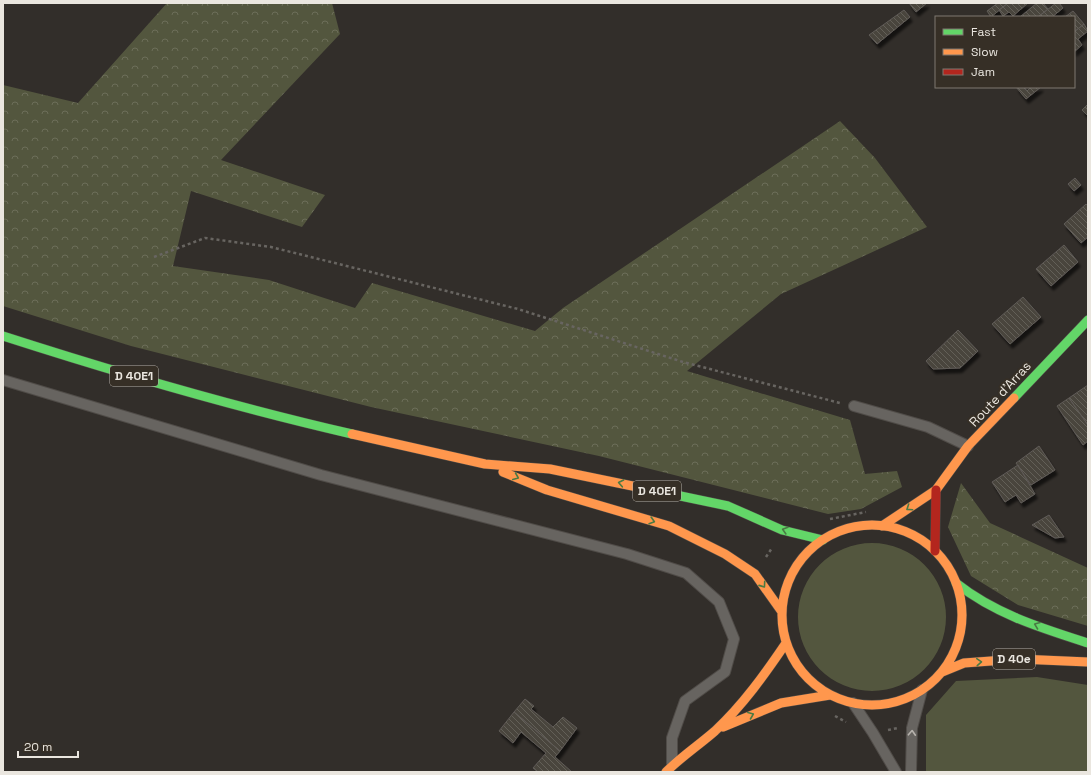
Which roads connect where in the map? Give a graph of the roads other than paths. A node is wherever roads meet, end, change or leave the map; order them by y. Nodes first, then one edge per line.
1 (1088, 320) edge
2 (3, 336) edge
3 (3, 380) edge
4 (854, 406) road end
5 (968, 446) junction
6 (485, 464) junction
7 (936, 490) junction
8 (882, 526) junction
9 (823, 540) junction
10 (935, 551) junction
11 (956, 583) junction
12 (782, 612) junction
13 (786, 643) junction
14 (1088, 643) edge
15 (1088, 662) edge
16 (942, 672) junction
17 (922, 690) junction
18 (830, 695) junction
19 (853, 703) junction
20 (715, 731) junction
21 (669, 769) edge
22 (896, 772) edge
23 (911, 772) edge

1 - 5 main road, Route d'Arras
2 - 6 main road, D 40E1
3 - 21 lane
4 - 5 lane
5 - 7 main road, Route d'Arras
9 -> 6 main road, D 40E1
6 -> 12 main road, D 40E1
7 -> 8 main road, Route d'Arras
7 - 10 main road
8 - 9 main road
8 - 10 main road
9 - 12 main road
10 - 11 main road
14 -> 11 main road
11 - 16 main road
12 - 13 main road
13 - 18 main road
13 - 20 main road
16 -> 15 main road, D 40e
16 - 17 main road
17 - 19 main road
23 -> 17 lane
18 - 19 main road
20 -> 18 main road
19 - 22 lane
20 - 21 main road

